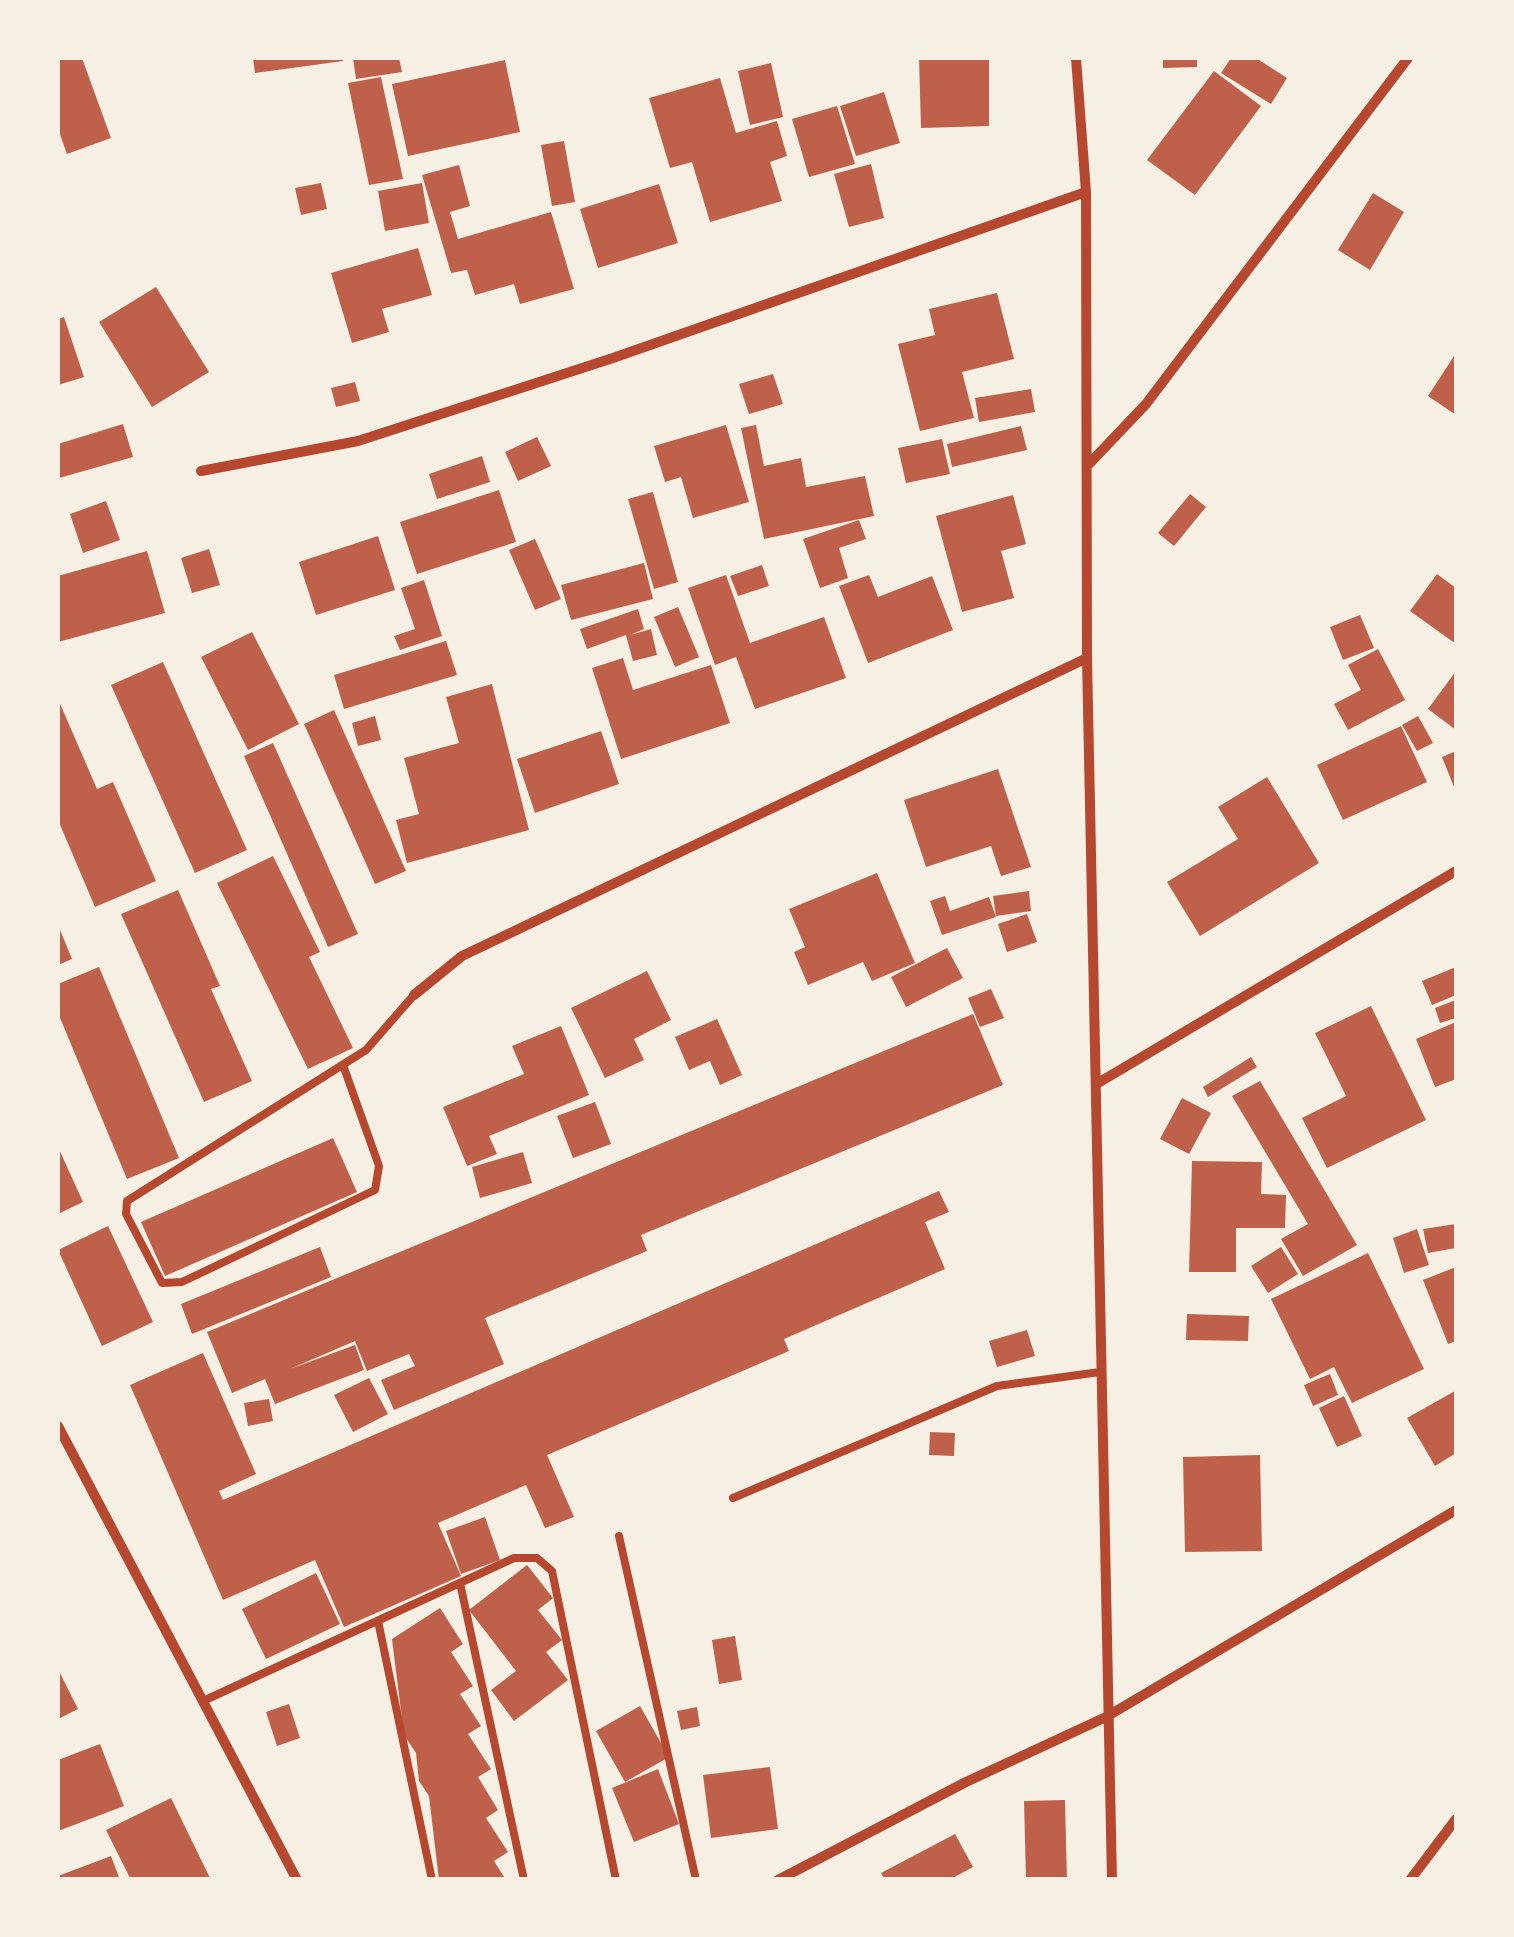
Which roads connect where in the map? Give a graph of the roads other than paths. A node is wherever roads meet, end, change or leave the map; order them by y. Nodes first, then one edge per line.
1 (1076, 58) edge
2 (1408, 58) edge
3 (1086, 192) junction
4 (1089, 464) junction
5 (202, 471) dead end
6 (1087, 658) junction
7 (1456, 871) edge
8 (414, 995) joint
9 (343, 1065) junction
10 (1098, 1083) junction
11 (1100, 1372) junction
12 (58, 1426) edge
13 (734, 1498) dead end
14 (1456, 1510) edge
15 (620, 1536) dead end
16 (460, 1583) junction
17 (378, 1620) junction
18 (202, 1701) junction
19 (1106, 1717) junction
20 (1456, 1819) edge
21 (297, 1880) edge
22 (432, 1880) edge
23 (524, 1880) edge
24 (616, 1880) edge
25 (696, 1880) edge
26 (778, 1880) edge
27 (1112, 1880) edge
28 (1410, 1880) edge

1 - 3 street
2 - 4 street
3 - 4 street
3 - 5 street
4 - 6 street
6 - 8 street
6 - 10 street
7 - 10 street
8 - 9 lane
9 - 9 lane
10 - 11 street
11 - 13 lane
11 - 19 street
12 - 18 street
14 - 19 street
15 - 25 lane
16 - 17 lane
16 - 23 lane
16 - 24 lane
17 - 18 lane
17 - 22 lane
18 - 21 street
19 - 26 street
19 - 27 street
20 - 28 street

